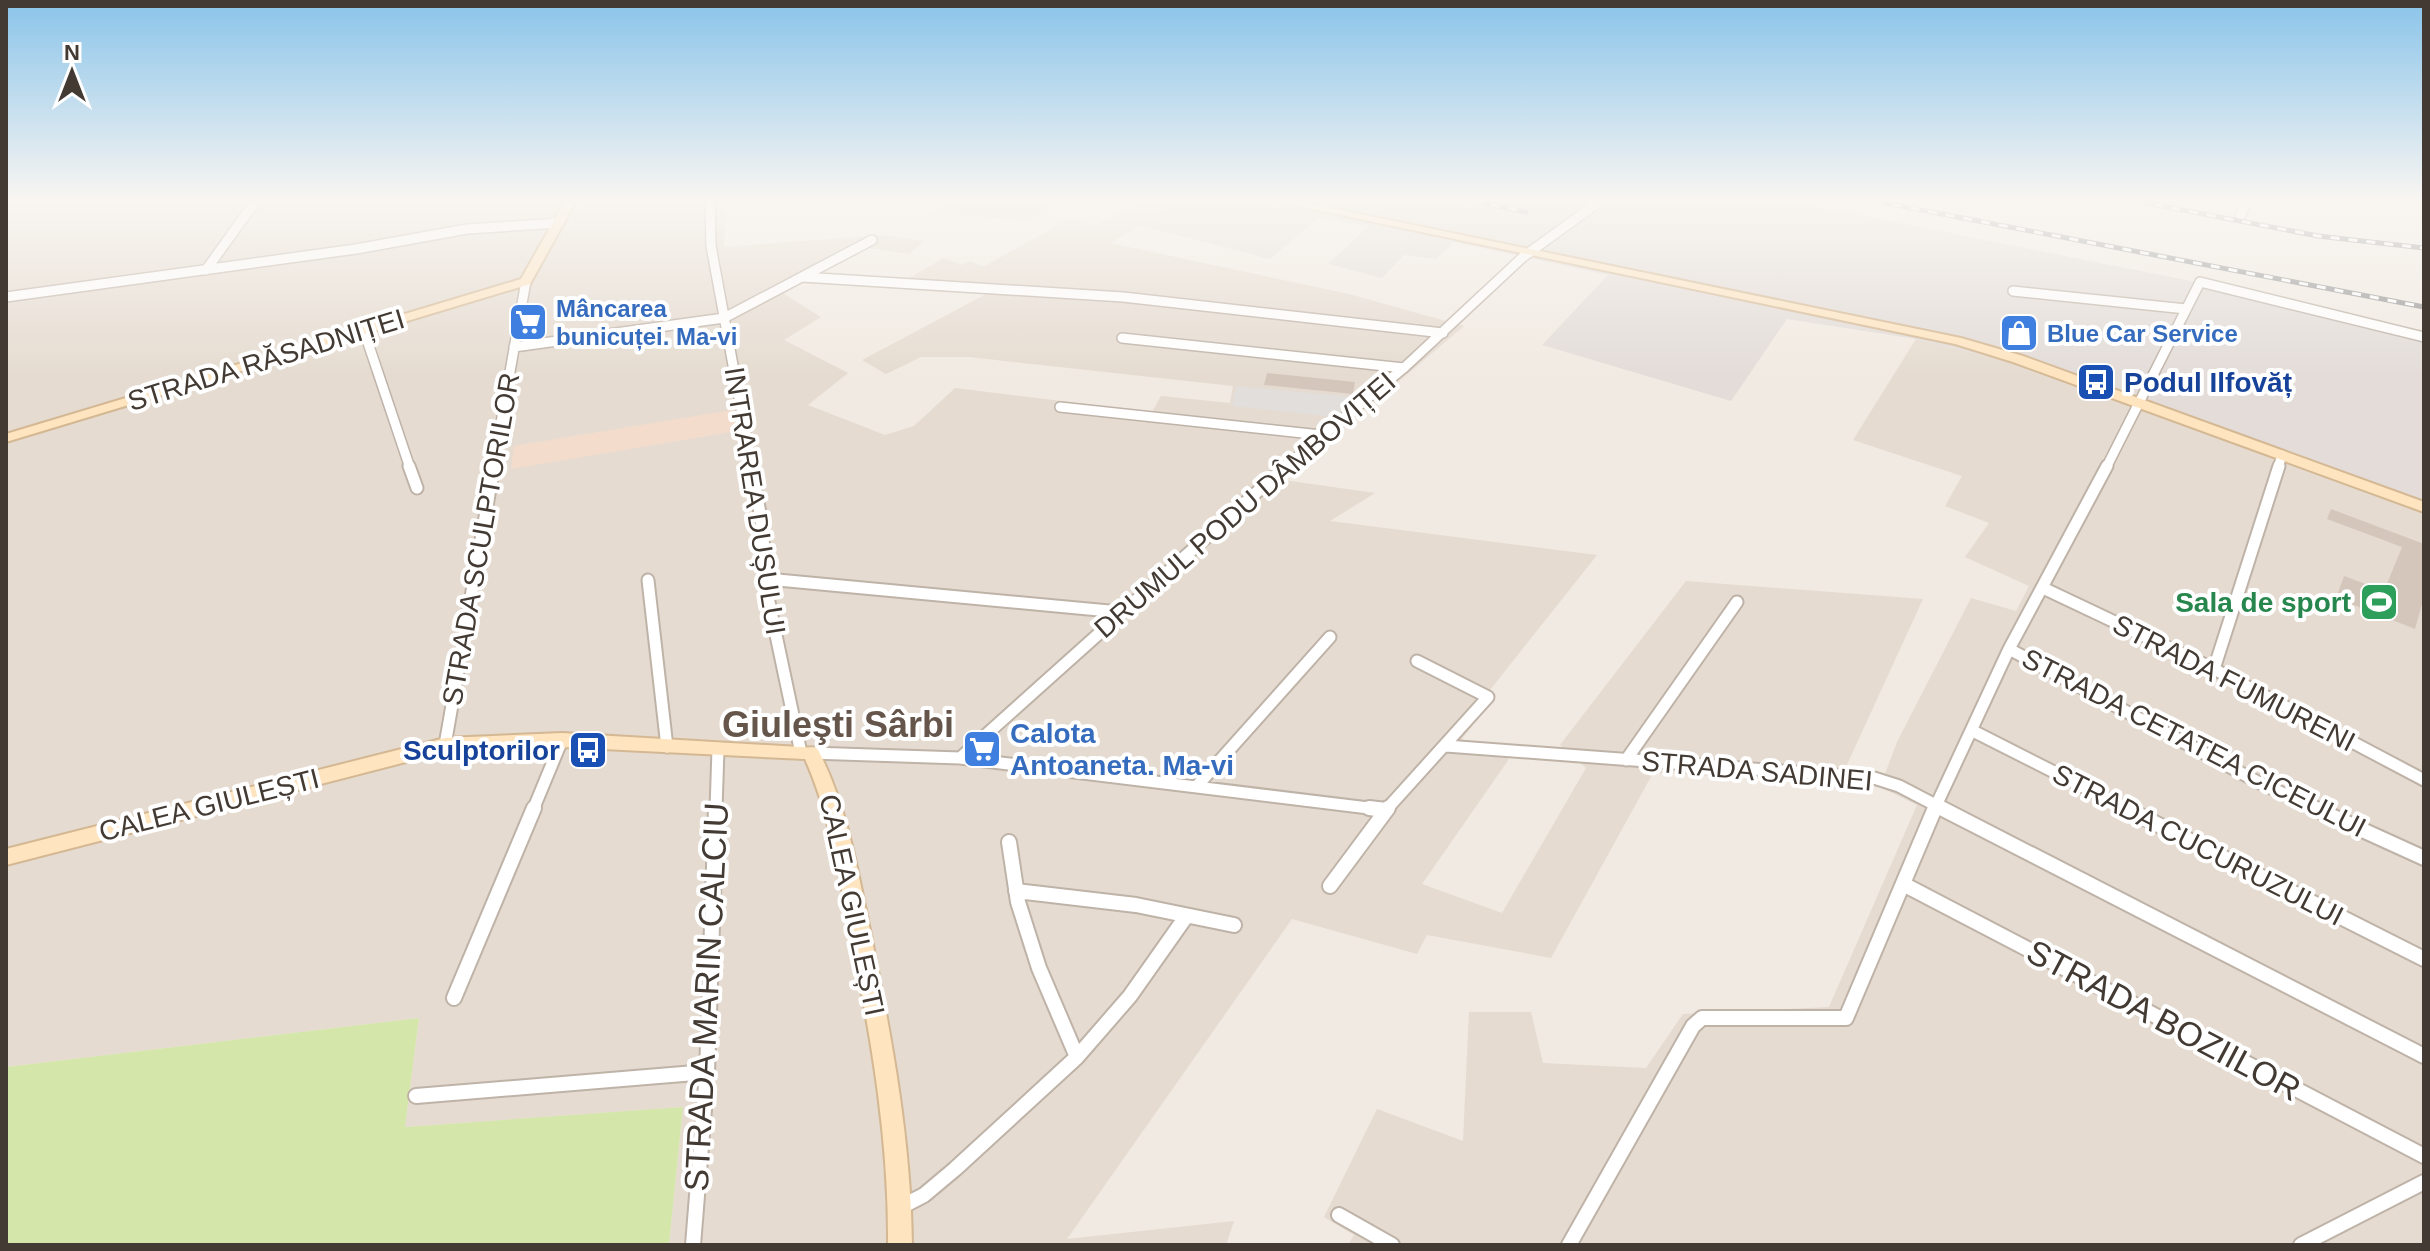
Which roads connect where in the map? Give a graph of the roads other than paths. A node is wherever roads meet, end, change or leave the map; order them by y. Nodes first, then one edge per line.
1 (214, 259) edge
2 (282, 259) edge
3 (538, 259) edge
4 (713, 259) edge
5 (835, 259) edge
6 (1523, 259) edge
7 (1566, 259) edge
8 (206, 270) junction
9 (802, 277) junction
10 (526, 281) junction
11 (2013, 291) dead end
12 (6, 297) edge
13 (2186, 309) junction
14 (724, 318) junction
15 (364, 331) junction
16 (1443, 333) junction
17 (2424, 337) edge
18 (1122, 338) dead end
19 (514, 347) junction
20 (1404, 368) junction
21 (2140, 403) junction
22 (1060, 407) dead end
23 (1321, 435) junction
24 (6, 438) edge
25 (2282, 455) junction
26 (417, 488) dead end
27 (2424, 507) edge
28 (767, 579) junction
29 (648, 580) dead end
30 (2043, 588) junction
31 (1737, 602) dead end
32 (1120, 612) junction
33 (1330, 637) dead end
34 (2009, 649) junction
35 (1417, 661) dead end
36 (2214, 669) junction
37 (1973, 731) junction
38 (562, 740) junction
39 (445, 745) junction
40 (1446, 746) junction
41 (667, 747) junction
42 (718, 749) junction
43 (806, 753) junction
44 (960, 758) junction
45 (1626, 760) junction
46 (2424, 780) edge
47 (1197, 786) junction
48 (1936, 805) junction
49 (1386, 810) junction
50 (1009, 842) dead end
51 (6, 857) edge
52 (2424, 858) edge
53 (1903, 884) junction
54 (1330, 886) dead end
55 (1016, 891) junction
56 (1185, 918) junction
57 (1234, 925) dead end
58 (2424, 959) edge
59 (454, 998) dead end
60 (2424, 1056) edge
61 (1077, 1057) junction
62 (707, 1072) junction
63 (416, 1096) dead end
64 (2424, 1156) edge
65 (2424, 1182) edge
66 (901, 1207) junction
67 (1339, 1215) dead end
68 (693, 1245) edge
69 (900, 1245) edge
70 (1392, 1245) edge
71 (1569, 1245) edge
72 (2301, 1245) edge

1 - 8 street
2 - 8 street
3 - 10 main road, STRADA SCULPTORILOR
4 - 14 street, INTRAREA DUȘULUI
5 - 9 street
6 - 16 street, DRUMUL PODU DÂMBOVIȚEI
7 - 21 main road
8 - 12 street
9 - 14 street
9 - 16 street
10 - 15 main road, STRADA RĂSADNIȚEI
10 - 19 street, STRADA SCULPTORILOR
11 - 13 street
13 - 17 street
13 - 21 street
14 - 19 street
14 - 28 street, INTRAREA DUȘULUI
15 - 24 main road, STRADA RĂSADNIȚEI
15 - 26 street
16 - 20 street, DRUMUL PODU DÂMBOVIȚEI
18 - 20 street
19 - 39 street, STRADA SCULPTORILOR
20 - 23 street, DRUMUL PODU DÂMBOVIȚEI
21 - 25 main road
21 - 30 street
22 - 23 street
23 - 32 street, DRUMUL PODU DÂMBOVIȚEI
25 - 27 main road
25 - 36 street
28 - 32 street
28 - 43 street, INTRAREA DUȘULUI
29 - 41 street
30 - 34 street
30 - 36 street, STRADA FUMURENI
31 - 45 street
32 - 44 street, DRUMUL PODU DÂMBOVIȚEI
33 - 47 street
34 - 37 street
34 - 52 street, STRADA CETATEA CICEULUI
35 - 40 street
36 - 46 street, STRADA FUMURENI
37 - 48 street
37 - 58 street, STRADA CUCURUZULUI
38 - 39 main road, CALEA GIULEȘTI
38 - 41 main road, CALEA GIULEȘTI
38 - 59 street
39 - 51 main road, CALEA GIULEȘTI
40 - 45 street, STRADA SADINEI
40 - 49 street
41 - 42 main road, CALEA GIULEȘTI
42 - 43 main road, CALEA GIULEȘTI
42 - 62 street, STRADA MARIN CALCIU
43 - 44 street
43 - 66 main road, CALEA GIULEȘTI
44 - 47 street
45 - 48 street, STRADA SADINEI
47 - 49 street
48 - 53 street
48 - 60 street, STRADA SADINEI
49 - 54 street
50 - 55 street
53 - 64 street, STRADA BOZIILOR
53 - 71 street
55 - 56 street
55 - 61 street
56 - 57 street
56 - 61 street
61 - 66 street
62 - 63 street
62 - 68 street, STRADA MARIN CALCIU
65 - 72 street
66 - 69 main road, CALEA GIULEȘTI
67 - 70 street

